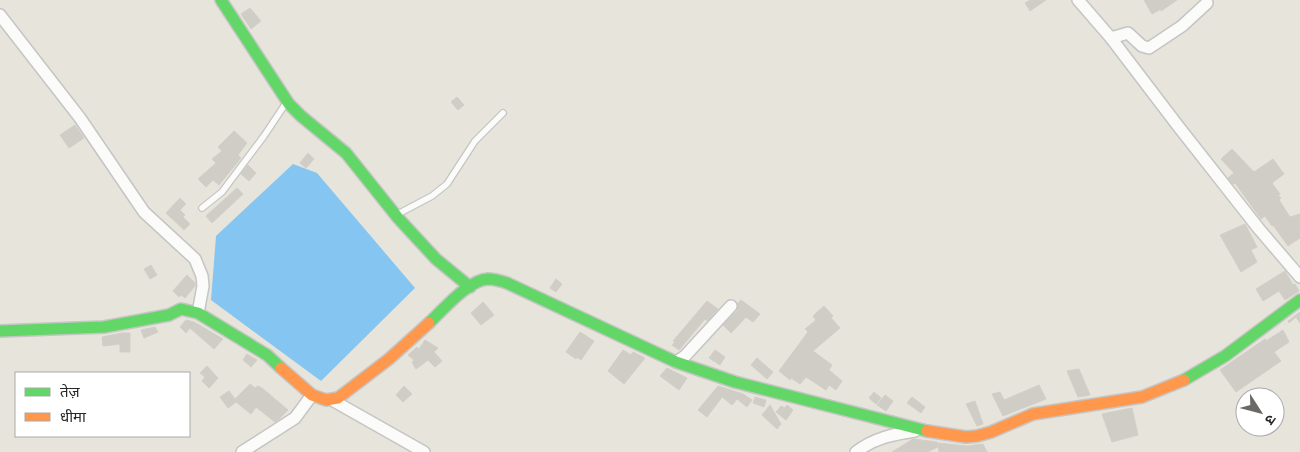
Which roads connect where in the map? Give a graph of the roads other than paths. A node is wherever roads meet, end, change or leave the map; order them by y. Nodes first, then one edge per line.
1 (221, 0) edge
2 (1078, 0) edge
3 (1207, 3) dead end
4 (0, 15) edge
5 (1111, 38) junction
6 (287, 101) junction
7 (503, 113) dead end
8 (202, 208) dead end
9 (395, 216) junction
10 (1300, 277) edge
11 (470, 287) junction
12 (1300, 300) edge
13 (731, 306) dead end
14 (198, 313) junction
15 (0, 331) edge
16 (676, 362) junction
17 (312, 395) junction
18 (332, 400) junction
19 (920, 430) junction
20 (242, 452) edge
21 (424, 452) edge
22 (856, 452) edge

1 - 6 street
2 - 5 street
3 - 5 street
4 - 14 street
5 - 10 street
6 - 8 lane
6 - 9 street
7 - 9 lane
9 - 11 street
11 - 16 street
11 - 18 street
12 - 19 street
13 - 16 street
14 - 15 street
14 - 17 street
16 - 19 street
17 - 18 street
17 - 20 street
18 - 21 street
19 - 22 street

